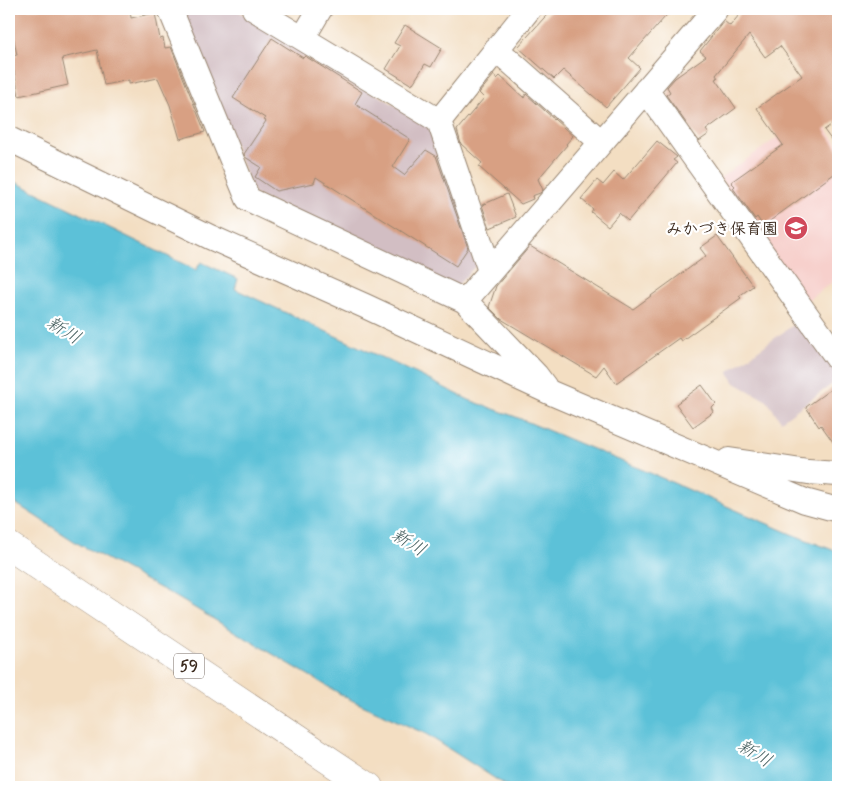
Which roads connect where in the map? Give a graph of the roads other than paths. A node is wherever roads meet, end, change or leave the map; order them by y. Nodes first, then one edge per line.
1 (170, 9) edge
2 (254, 9) edge
3 (320, 9) edge
4 (529, 9) edge
5 (716, 9) edge
6 (303, 38) junction
7 (496, 49) junction
8 (646, 90) junction
9 (439, 121) junction
10 (9, 138) edge
11 (601, 142) junction
12 (490, 271) junction
13 (464, 301) junction
14 (838, 360) edge
15 (548, 392) junction
16 (695, 456) junction
17 (838, 474) edge
18 (838, 510) edge
19 (9, 546) edge
20 (370, 787) edge

1 - 13 street
2 - 6 street
3 - 6 street
4 - 7 street
5 - 8 street
6 - 9 street
7 - 9 street
7 - 11 street
8 - 11 street
8 - 14 street
9 - 12 street
10 - 15 street
11 - 12 street
12 - 13 street
13 - 15 street
15 - 16 street
16 - 17 street
16 - 18 street
19 - 20 main road, 59

